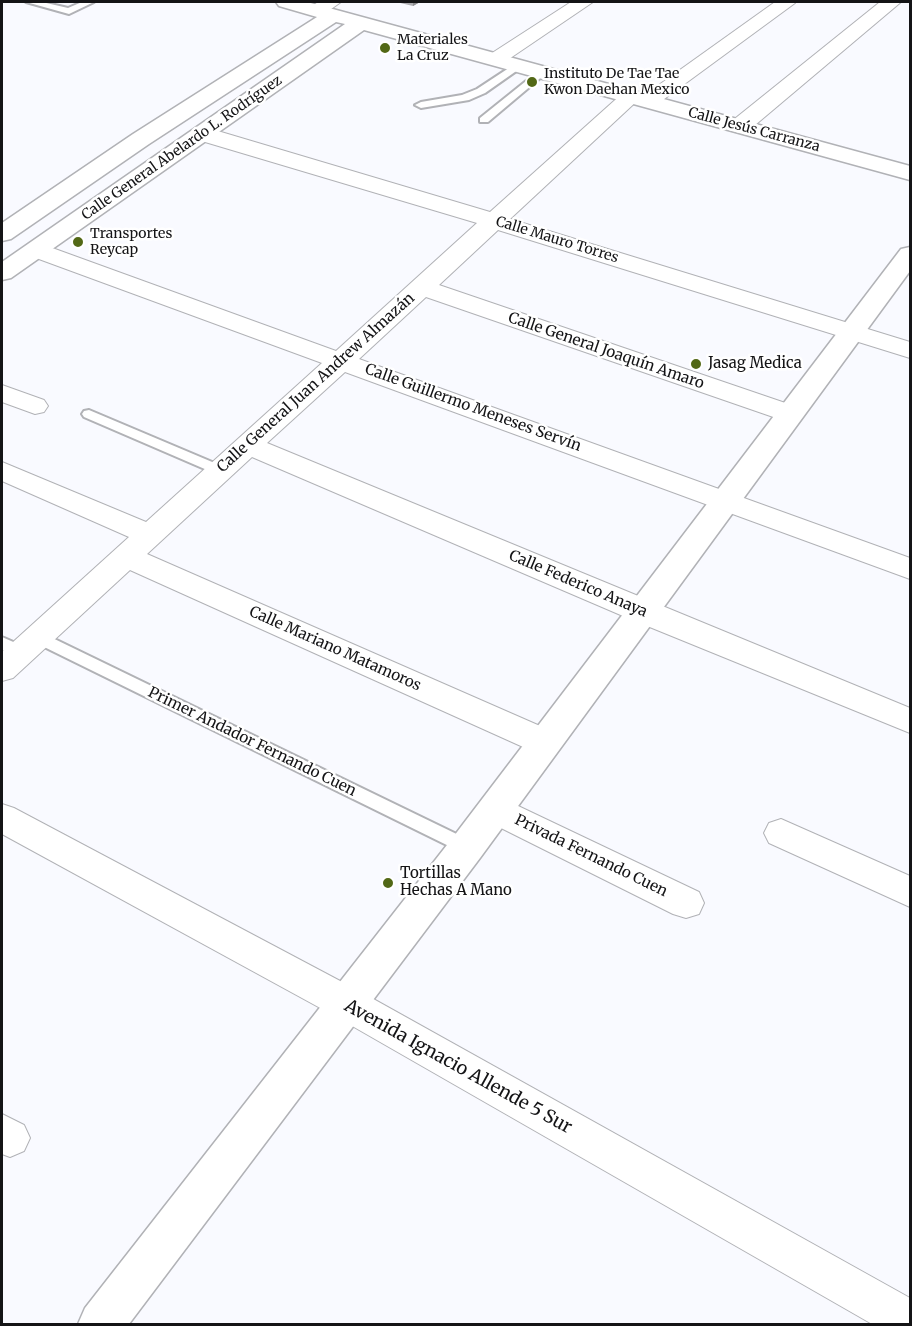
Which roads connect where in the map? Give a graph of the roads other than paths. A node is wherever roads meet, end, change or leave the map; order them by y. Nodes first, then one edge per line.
1 (31, 2) edge
2 (89, 2) edge
3 (286, 2) edge
4 (583, 2) edge
5 (891, 2) edge
6 (785, 3) dead end
7 (327, 9) edge
8 (362, 22) junction
9 (496, 60) junction
10 (518, 65) junction
11 (541, 72) junction
12 (640, 99) junction
13 (421, 105) dead end
14 (484, 120) dead end
15 (740, 126) junction
16 (203, 134) junction
17 (910, 172) edge
18 (494, 221) junction
19 (2, 234) edge
20 (36, 250) junction
21 (910, 254) edge
22 (2, 273) edge
23 (420, 287) junction
24 (853, 332) junction
25 (910, 350) edge
26 (341, 360) junction
27 (2, 393) edge
28 (35, 406) dead end
29 (89, 414) dead end
30 (791, 414) junction
31 (247, 445) junction
32 (219, 470) junction
33 (2, 471) edge
34 (725, 500) junction
35 (149, 534) junction
36 (125, 556) junction
37 (910, 569) edge
38 (641, 611) junction
39 (16, 651) edge
40 (910, 721) edge
41 (544, 742) junction
42 (495, 809) junction
43 (2, 818) edge
44 (781, 833) dead end
45 (467, 847) junction
46 (910, 892) edge
47 (686, 903) dead end
48 (346, 1003) junction
49 (910, 1322) edge
50 (101, 1324) edge

1 - 2 lane
3 - 7 main road, Calle Jesús Carranza
4 - 9 street
5 - 15 street
6 - 12 street, Calle General Juan Andrew Almazán
7 - 8 main road, Calle Jesús Carranza
7 - 19 main road, Calle General Abelardo L. Rodríguez
8 - 9 main road, Calle Jesús Carranza
8 - 16 main road, Calle General Abelardo L. Rodríguez
9 - 10 main road, Calle Jesús Carranza
10 - 11 main road, Calle Jesús Carranza
10 - 13 lane
11 - 12 main road, Calle Jesús Carranza
11 - 14 lane
12 - 15 main road, Calle Jesús Carranza
12 - 18 street, Calle General Juan Andrew Almazán
15 - 17 main road, Calle Jesús Carranza
16 - 18 street, Calle Mauro Torres
16 - 20 main road, Calle General Abelardo L. Rodríguez
18 - 23 street, Calle General Juan Andrew Almazán
18 - 24 street, Calle Mauro Torres
20 - 22 main road, Calle General Abelardo L. Rodríguez
20 - 26 street, Calle Guillermo Meneses Servín
21 - 24 main road
23 - 26 street, Calle General Juan Andrew Almazán
23 - 30 street, Calle General Joaquín Amaro
24 - 25 street, Calle Mauro Torres
24 - 30 main road
26 - 31 street, Calle General Juan Andrew Almazán
26 - 34 street, Calle Guillermo Meneses Servín
27 - 28 street
29 - 32 lane
30 - 34 main road
31 - 32 street, Calle General Juan Andrew Almazán
31 - 38 street, Calle Federico Anaya
32 - 35 street, Calle General Juan Andrew Almazán
33 - 35 street
34 - 37 street, Calle Guillermo Meneses Servín
34 - 38 main road
35 - 36 street, Calle General Juan Andrew Almazán
36 - 39 street, Calle General Juan Andrew Almazán
36 - 41 street, Calle Mariano Matamoros
38 - 40 street, Calle Federico Anaya
38 - 41 main road
39 - 45 lane, Primer Andador Fernando Cuen
41 - 42 main road
42 - 45 main road
42 - 47 street, Privada Fernando Cuen
43 - 48 street, Avenida Ignacio Allende 5 Sur
44 - 46 street
45 - 48 main road
48 - 49 street, Avenida Ignacio Allende 5 Sur
48 - 50 main road

